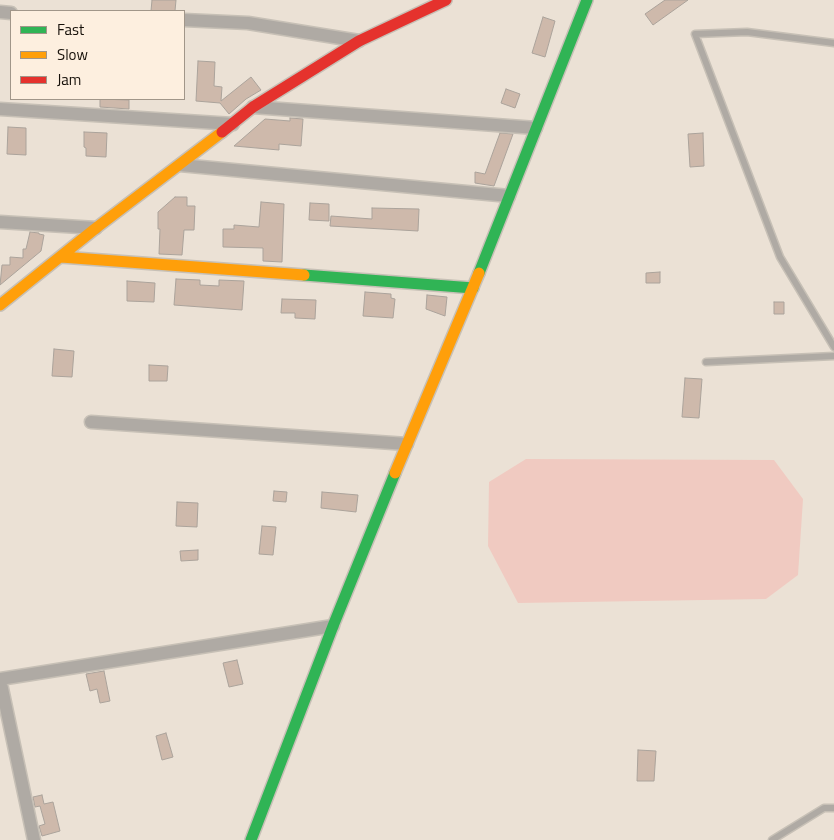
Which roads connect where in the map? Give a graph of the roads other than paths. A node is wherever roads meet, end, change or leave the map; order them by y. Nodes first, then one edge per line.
1 (446, 0) edge
2 (587, 0) edge
3 (185, 20) edge
4 (359, 41) junction
5 (834, 43) edge
6 (253, 107) junction
7 (0, 109) edge
8 (233, 124) junction
9 (536, 128) junction
10 (180, 165) junction
11 (510, 196) junction
12 (0, 222) edge
13 (96, 228) junction
14 (61, 257) junction
15 (473, 288) junction
16 (0, 306) edge
17 (834, 347) edge
18 (834, 356) edge
19 (706, 362) dead end
20 (91, 422) dead end
21 (407, 444) junction
22 (334, 626) junction
23 (0, 679) edge
24 (834, 808) edge
25 (34, 840) edge
26 (251, 840) edge
27 (772, 840) edge

1 - 4 street
2 - 9 street
3 - 4 street
4 - 6 street
5 - 17 lane
6 - 8 street
6 - 9 street
7 - 8 street
8 - 10 street
9 - 11 street
10 - 11 street
10 - 13 street
11 - 15 street
12 - 13 street
13 - 14 street
14 - 15 street
14 - 16 street
15 - 21 street
18 - 19 lane
20 - 21 street
21 - 22 street
22 - 23 street
22 - 26 street
23 - 25 street
24 - 27 lane

